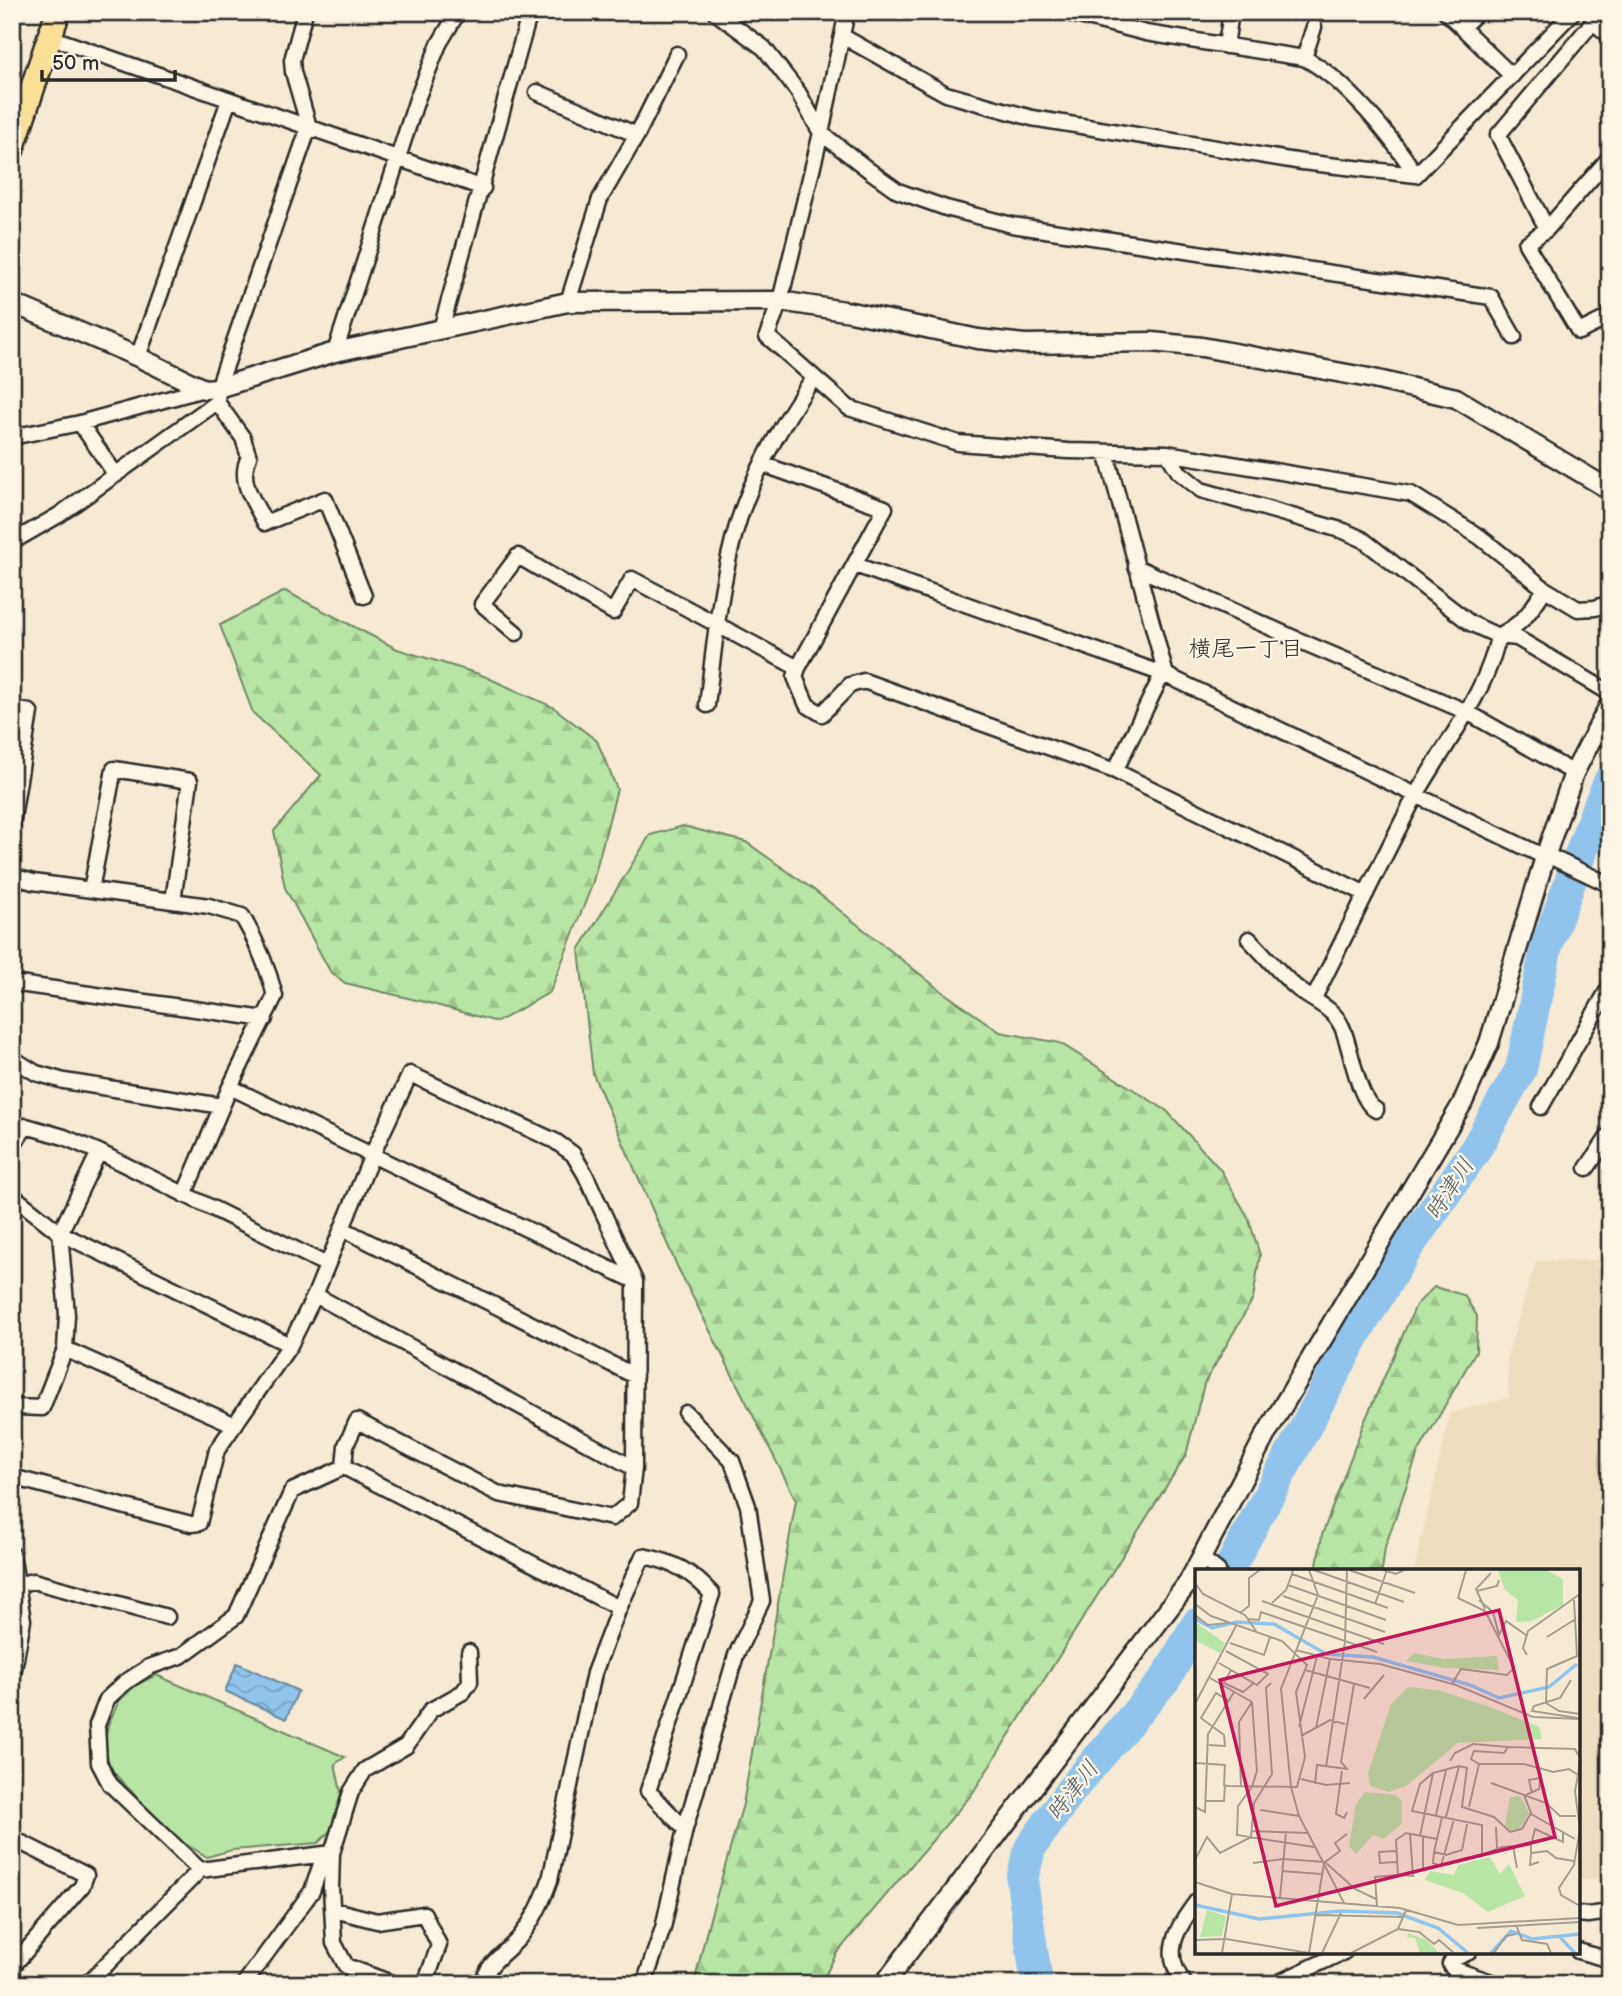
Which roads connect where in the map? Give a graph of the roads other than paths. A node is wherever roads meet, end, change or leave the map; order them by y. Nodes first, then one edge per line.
1 (46, 12) edge
2 (58, 12) edge
3 (305, 12) edge
4 (458, 12) edge
5 (530, 12) edge
6 (715, 12) edge
7 (845, 12) edge
8 (1065, 12) edge
9 (1231, 12) edge
10 (1446, 12) edge
11 (1478, 12) edge
12 (1573, 12) edge
13 (1314, 27) dead end
14 (1462, 27) junction
15 (842, 36) junction
16 (1610, 36) edge
17 (50, 37) junction
18 (1226, 46) junction
19 (677, 54) dead end
20 (1304, 58) junction
21 (1512, 76) junction
22 (537, 92) dead end
23 (229, 100) junction
24 (12, 108) edge
25 (309, 127) junction
26 (821, 133) junction
27 (637, 135) junction
28 (12, 149) edge
29 (1610, 157) edge
30 (398, 158) junction
31 (1416, 175) junction
32 (482, 188) junction
33 (1547, 229) junction
34 (780, 301) junction
35 (568, 302) junction
36 (12, 303) edge
37 (1610, 313) edge
38 (441, 329) junction
39 (1514, 337) dead end
40 (335, 352) junction
41 (138, 357) junction
42 (814, 377) junction
43 (213, 393) junction
44 (80, 423) junction
45 (12, 437) edge
46 (1106, 452) junction
47 (1167, 453) junction
48 (762, 464) junction
49 (116, 475) junction
50 (1610, 490) edge
51 (12, 542) edge
52 (855, 565) junction
53 (1136, 566) junction
54 (1545, 589) junction
55 (364, 596) dead end
56 (1610, 603) edge
57 (717, 623) junction
58 (516, 633) dead end
59 (1499, 636) junction
60 (798, 668) junction
61 (1166, 675) junction
62 (1610, 693) edge
63 (1610, 704) edge
64 (707, 705) dead end
65 (12, 709) edge
66 (1466, 712) junction
67 (1115, 771) junction
68 (1574, 773) junction
69 (1416, 796) junction
70 (12, 824) edge
71 (1549, 858) junction
72 (12, 876) edge
73 (1610, 885) edge
74 (91, 890) junction
75 (1366, 894) junction
76 (173, 901) junction
77 (1249, 939) dead end
78 (12, 984) edge
79 (1610, 986) edge
80 (1314, 998) junction
81 (265, 1019) junction
82 (12, 1058) edge
83 (230, 1087) junction
84 (222, 1106) junction
85 (1541, 1107) dead end
86 (1376, 1110) dead end
87 (1610, 1134) edge
88 (12, 1147) edge
89 (99, 1152) junction
90 (372, 1155) junction
91 (1587, 1168) dead end
92 (12, 1195) edge
93 (184, 1195) junction
94 (343, 1228) junction
95 (60, 1233) junction
96 (327, 1265) junction
97 (635, 1281) junction
98 (315, 1295) junction
99 (289, 1345) junction
100 (65, 1349) junction
101 (635, 1376) junction
102 (15, 1407) dead end
103 (685, 1413) dead end
104 (235, 1425) junction
105 (344, 1467) junction
106 (634, 1468) junction
107 (12, 1477) edge
108 (12, 1554) edge
109 (1200, 1557) junction
110 (1215, 1569) edge
111 (19, 1584) junction
112 (620, 1608) junction
113 (167, 1617) dead end
114 (468, 1652) dead end
115 (12, 1680) edge
116 (685, 1829) junction
117 (12, 1838) edge
118 (332, 1853) junction
119 (200, 1870) junction
120 (1195, 1904) edge
121 (334, 1910) junction
122 (1610, 1912) edge
123 (1580, 1914) edge
124 (1580, 1952) edge
125 (1340, 1954) edge
126 (1464, 1954) edge
127 (1610, 1960) edge
128 (12, 1967) edge
129 (87, 1984) edge
130 (244, 1984) edge
131 (394, 1984) edge
132 (425, 1984) edge
133 (483, 1984) edge
134 (644, 1984) edge
135 (884, 1984) edge
136 (1185, 1984) edge
137 (1275, 1984) edge
138 (1497, 1984) edge

1 - 24 main road
2 - 17 main road
3 - 25 street
4 - 30 street
5 - 32 street
6 - 26 street
7 - 15 street
8 - 18 street
9 - 18 street
10 - 14 street
11 - 14 street
12 - 21 street
13 - 20 street
14 - 21 street
15 - 26 street
15 - 31 street
16 - 33 street
17 - 23 street
17 - 28 main road
18 - 20 street
19 - 27 street
20 - 31 street
21 - 31 street
22 - 27 street
23 - 25 street
23 - 41 street
25 - 30 street
25 - 43 street
26 - 34 street
26 - 39 street
27 - 35 street
29 - 33 street
30 - 32 street
30 - 40 street
32 - 38 street
33 - 37 street
34 - 35 street
34 - 42 street
34 - 50 street
35 - 38 street
36 - 41 street
38 - 40 street
40 - 43 street
41 - 43 street
42 - 46 street
42 - 48 street
43 - 44 street
43 - 49 street
43 - 55 street
44 - 45 street
44 - 49 street
46 - 47 street
46 - 53 street
47 - 54 street
47 - 59 street
48 - 52 street
48 - 57 street
49 - 51 street
52 - 60 street
52 - 61 street
53 - 61 street
53 - 66 street
54 - 56 street
54 - 59 street
57 - 58 street
57 - 60 street
57 - 64 street
59 - 62 street
59 - 66 street
60 - 67 street
61 - 67 street
61 - 69 street
63 - 68 street
65 - 70 street
66 - 68 street
66 - 69 street
67 - 75 street
68 - 71 street
69 - 71 street
69 - 75 street
71 - 73 street
71 - 109 street
72 - 74 street
74 - 76 street
74 - 76 street
75 - 80 street
76 - 81 street
77 - 80 street
78 - 81 street
79 - 85 street
80 - 86 street
81 - 83 street
82 - 84 street
83 - 84 street
83 - 90 street
84 - 93 street
87 - 91 street
88 - 89 street
89 - 93 street
89 - 95 street
90 - 94 street
90 - 97 street
90 - 97 street
92 - 95 street
93 - 96 street
94 - 96 street
94 - 101 street
95 - 99 street
95 - 100 street
96 - 98 street
97 - 101 street
98 - 99 street
98 - 106 street
99 - 104 street
100 - 102 street
100 - 104 street
101 - 106 street
103 - 116 street
104 - 107 street
105 - 106 street
105 - 112 street
105 - 119 street
108 - 111 street
109 - 110 street
109 - 135 street
111 - 113 street
111 - 115 street
112 - 116 street
112 - 133 street
114 - 118 street
116 - 134 street
117 - 128 street
118 - 119 street
118 - 121 street
118 - 130 street
119 - 129 street
120 - 136 street
121 - 131 street
121 - 132 street
122 - 123 street
124 - 127 street
125 - 137 street
126 - 138 street

